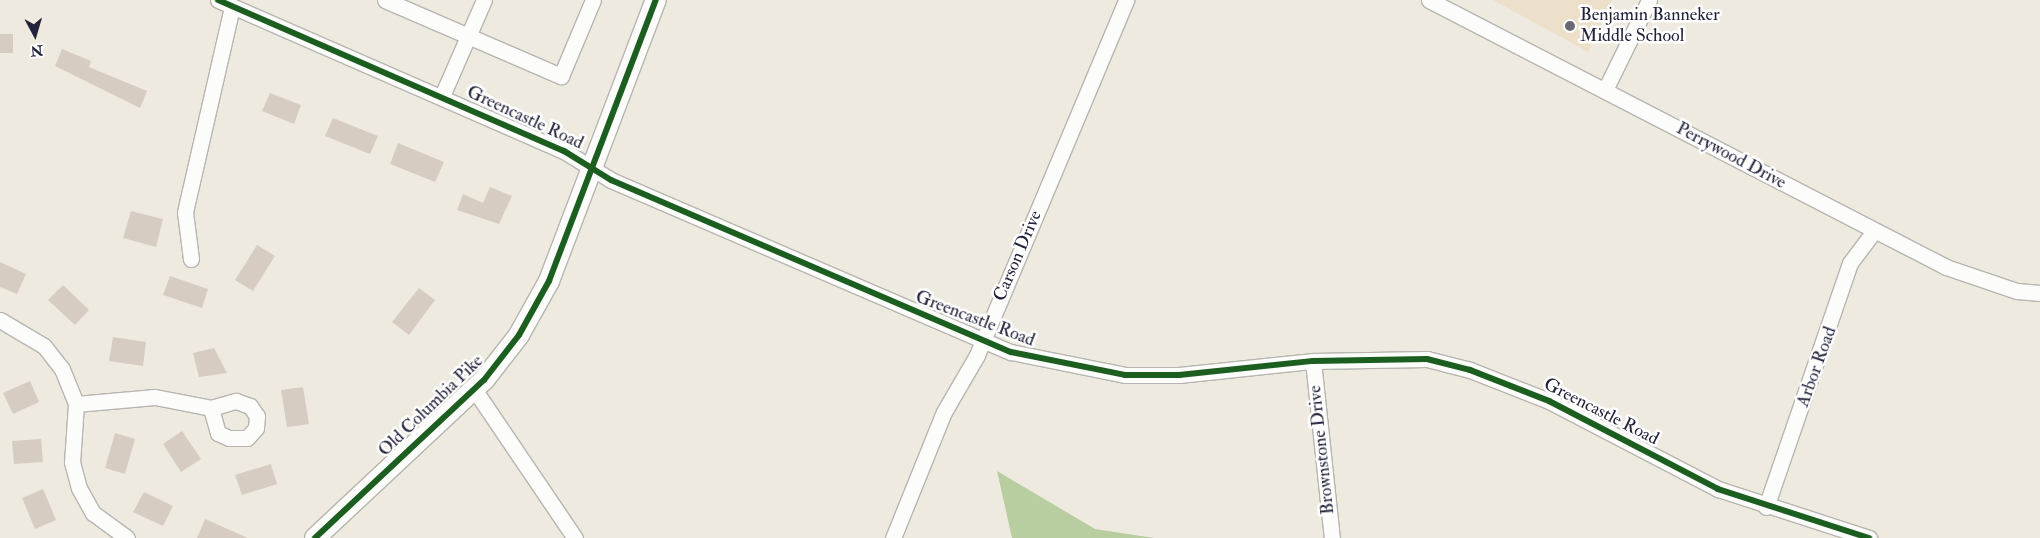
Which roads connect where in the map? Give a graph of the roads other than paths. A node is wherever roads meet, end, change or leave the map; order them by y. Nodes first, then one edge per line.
1 (218, 0) edge
2 (384, 0) edge
3 (593, 0) edge
4 (656, 0) edge
5 (1126, 0) edge
6 (1429, 0) edge
7 (1649, 0) edge
8 (482, 1) edge
9 (232, 6) junction
10 (468, 36) junction
11 (1605, 90) junction
12 (442, 96) junction
13 (593, 165) junction
14 (1874, 231) junction
15 (190, 259) dead end
16 (2040, 293) edge
17 (0, 320) edge
18 (982, 341) junction
19 (1313, 361) junction
20 (474, 389) junction
21 (76, 404) junction
22 (211, 408) dead end
23 (1766, 507) junction
24 (127, 538) edge
25 (315, 538) edge
26 (575, 538) edge
27 (893, 538) edge
28 (1332, 538) edge
29 (1869, 538) edge

1 - 9 street, Greencastle Road
2 - 10 street
3 - 10 street
4 - 13 main road, Old Columbia Pike
5 - 18 street, Carson Drive
6 - 11 street, Perrywood Drive
7 - 11 street
8 - 10 street
9 - 12 street, Greencastle Road
9 - 15 street
10 - 12 street
11 - 14 street, Perrywood Drive
12 - 13 street, Greencastle Road
13 - 18 street, Greencastle Road
13 - 20 main road, Old Columbia Pike
14 - 16 street, Perrywood Drive
14 - 23 street, Arbor Road
17 - 21 street
18 - 19 street, Greencastle Road
18 - 27 street, Carson Drive
19 - 23 street, Greencastle Road
19 - 28 street, Brownstone Drive
20 - 25 main road, Old Columbia Pike
20 - 26 street
21 - 22 street
21 - 24 street
23 - 29 street, Greencastle Road

